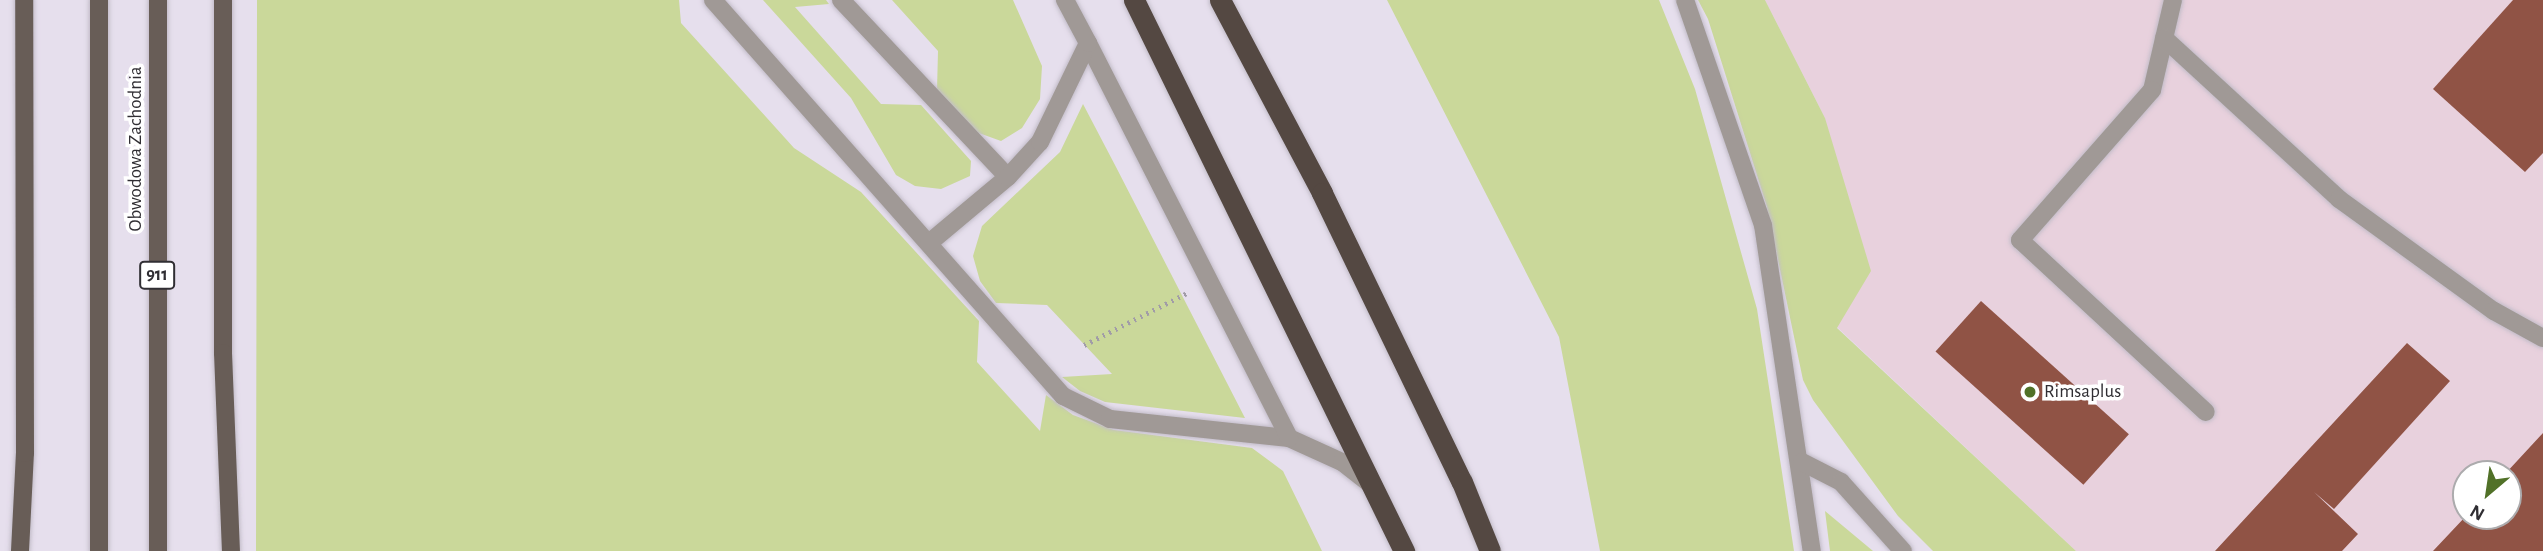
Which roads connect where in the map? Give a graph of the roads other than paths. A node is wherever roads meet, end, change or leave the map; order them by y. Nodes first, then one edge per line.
1 (24, 0) edge
2 (99, 0) edge
3 (158, 0) edge
4 (223, 0) edge
5 (713, 0) edge
6 (841, 0) edge
7 (1065, 0) edge
8 (1134, 0) edge
9 (1220, 0) edge
10 (1685, 0) edge
11 (2173, 0) edge
12 (2164, 38) junction
13 (1088, 43) junction
14 (1008, 177) junction
15 (929, 243) junction
16 (2543, 338) edge
17 (2206, 412) dead end
18 (1289, 438) junction
19 (1802, 462) junction
20 (1374, 487) junction
21 (20, 551) edge
22 (99, 551) edge
23 (158, 551) edge
24 (231, 551) edge
25 (1405, 551) edge
26 (1490, 551) edge
27 (1812, 551) edge
28 (1903, 551) edge

1 - 21 main road
2 - 22 main road, Obwodowa Zachodnia
3 - 23 main road, Obwodowa Zachodnia / 911
4 - 24 main road
5 - 15 lane
6 - 14 lane
7 - 13 lane
8 - 20 highway
9 - 26 highway
10 - 19 lane
11 - 12 lane
12 - 16 lane
12 - 17 lane
13 - 14 lane
13 - 18 lane
14 - 15 lane
15 - 18 lane
18 - 20 lane
19 - 27 lane
19 - 28 lane
20 - 25 highway

